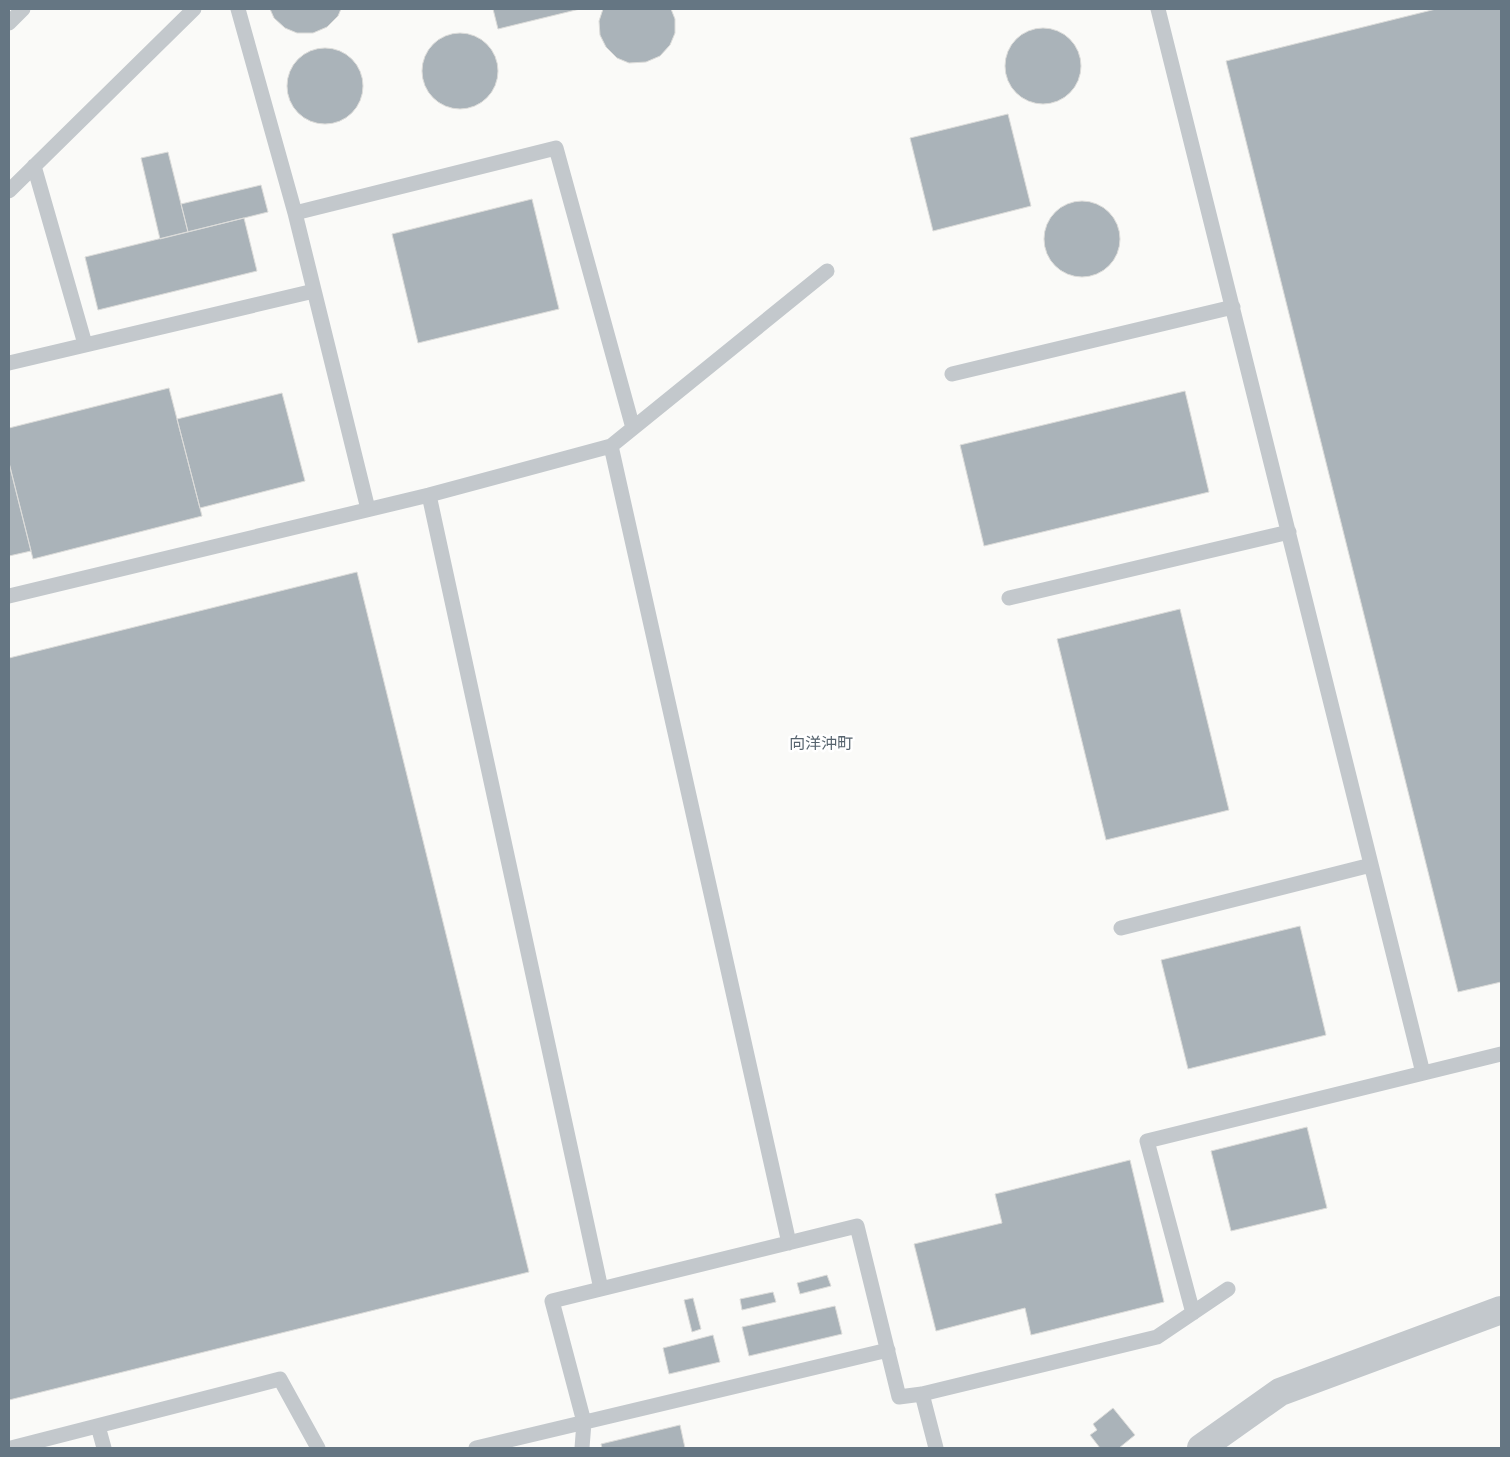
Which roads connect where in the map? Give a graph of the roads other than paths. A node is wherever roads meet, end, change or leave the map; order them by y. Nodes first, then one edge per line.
1 (24, 9) edge
2 (194, 9) edge
3 (238, 9) edge
4 (1159, 9) edge
5 (9, 24) edge
6 (34, 166) junction
7 (9, 191) edge
8 (295, 213) junction
9 (827, 271) dead end
10 (314, 291) junction
11 (1233, 307) junction
12 (86, 344) junction
13 (9, 363) edge
14 (952, 374) dead end
15 (633, 428) junction
16 (611, 446) junction
17 (429, 495) junction
18 (368, 510) junction
19 (1289, 532) junction
20 (9, 596) edge
21 (1009, 598) dead end
22 (1372, 865) junction
23 (1121, 928) dead end
24 (1501, 1054) edge
25 (1423, 1073) junction
26 (789, 1243) junction
27 (602, 1289) junction
28 (1228, 1289) dead end
29 (1501, 1310) edge
30 (1193, 1313) junction
31 (888, 1350) junction
32 (922, 1394) junction
33 (584, 1422) junction
34 (98, 1426) junction
35 (11, 1448) edge
36 (104, 1448) edge
37 (318, 1448) edge
38 (476, 1448) edge
39 (582, 1448) edge
40 (936, 1448) edge
41 (1200, 1448) edge

1 - 5 lane
2 - 6 lane
3 - 8 lane
4 - 11 lane
6 - 7 lane
6 - 12 lane
8 - 10 lane
8 - 15 lane
9 - 15 lane
10 - 12 lane
10 - 18 lane
11 - 14 lane
11 - 19 lane
12 - 13 lane
15 - 16 lane
16 - 17 lane
16 - 26 lane
17 - 18 lane
17 - 27 lane
18 - 20 lane
19 - 21 lane
19 - 22 lane
22 - 23 lane
22 - 25 lane
24 - 25 lane
25 - 30 lane
26 - 27 lane
26 - 31 lane
27 - 33 lane
28 - 30 lane
29 - 41 street
30 - 32 lane
31 - 32 lane
31 - 33 lane
32 - 40 lane
33 - 38 lane
33 - 39 lane
34 - 35 lane
34 - 36 lane
34 - 37 lane

